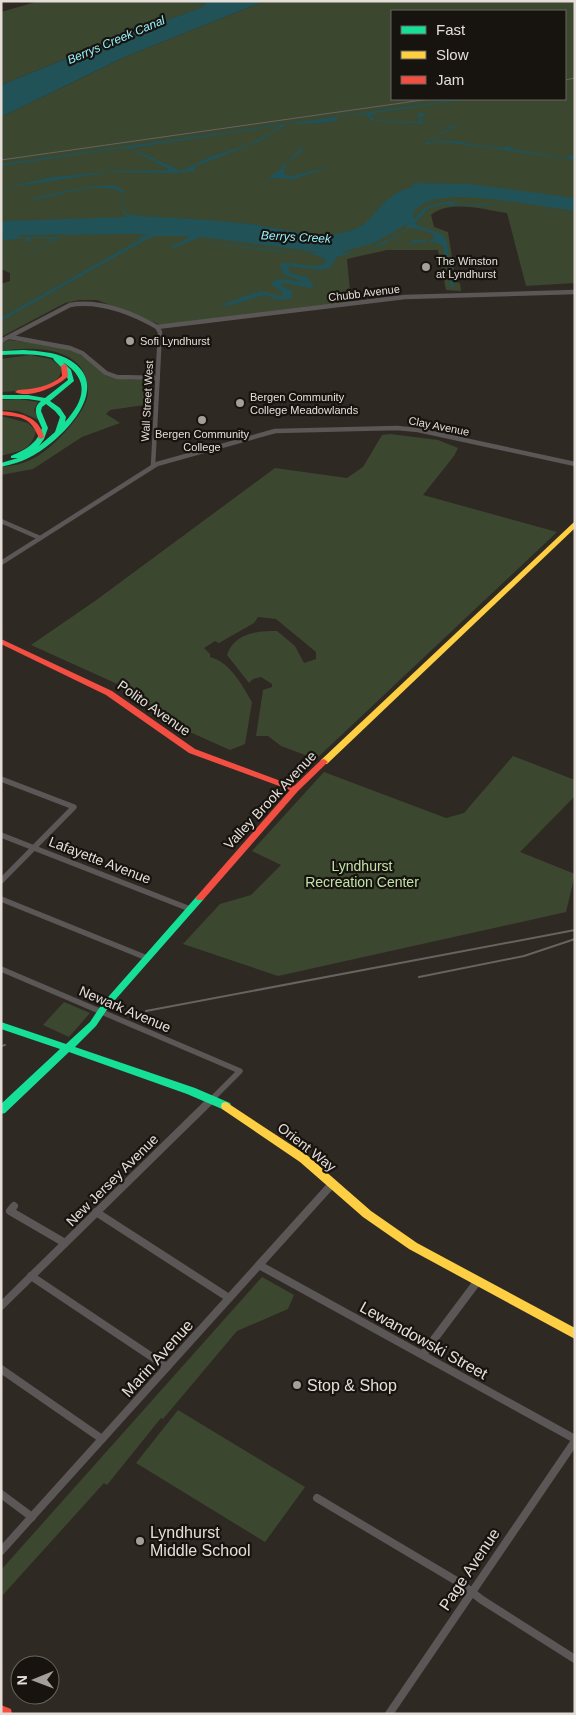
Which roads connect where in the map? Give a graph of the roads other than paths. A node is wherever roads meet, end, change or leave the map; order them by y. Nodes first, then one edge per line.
1 (575, 292) edge
2 (157, 327) junction
3 (10, 337) junction
4 (1, 340) edge
5 (1, 353) edge
6 (1, 357) edge
7 (63, 364) junction
8 (158, 378) junction
9 (1, 395) edge
10 (45, 401) junction
11 (1, 413) edge
12 (50, 441) junction
13 (34, 447) junction
14 (1, 459) edge
15 (575, 464) edge
16 (1, 465) edge
17 (153, 466) junction
18 (1, 521) edge
19 (575, 524) edge
20 (40, 538) junction
21 (1, 563) edge
22 (1, 641) edge
23 (1, 779) edge
24 (295, 789) junction
25 (1, 834) edge
26 (34, 848) junction
27 (1, 881) edge
28 (1, 899) edge
29 (190, 909) junction
30 (146, 958) junction
31 (1, 969) edge
32 (101, 1012) junction
33 (1, 1025) edge
34 (69, 1048) junction
35 (240, 1071) joint
36 (211, 1099) junction
37 (1, 1110) edge
38 (333, 1184) junction
39 (14, 1206) dead end
40 (96, 1212) junction
41 (65, 1243) junction
42 (259, 1265) junction
43 (31, 1276) junction
44 (477, 1282) junction
45 (229, 1298) junction
46 (1, 1306) edge
47 (575, 1334) edge
48 (423, 1354) junction
49 (167, 1367) junction
50 (1, 1370) edge
51 (102, 1439) junction
52 (575, 1440) edge
53 (1, 1494) edge
54 (317, 1498) dead end
55 (32, 1516) junction
56 (1, 1551) edge
57 (471, 1592) junction
58 (575, 1659) edge
59 (1, 1711) edge
60 (6, 1714) edge
61 (389, 1714) edge

1 - 2 street, Chubb Avenue
2 - 3 street
2 - 8 street, Wall Street West
3 - 4 street
3 - 8 street
5 - 12 street
6 - 7 street
7 - 9 street
7 - 10 street
8 - 17 street, Wall Street West
9 - 10 street
10 - 12 street
10 - 13 street
11 - 13 street
12 - 16 street
13 - 14 street
15 - 17 street, Clay Avenue
17 - 20 street
18 - 20 street
19 - 24 street, Valley Brook Avenue
20 - 21 street
22 - 24 street, Polito Avenue
23 - 26 street
24 - 29 street, Valley Brook Avenue
25 - 26 street, Lafayette Avenue
26 - 27 street
26 - 29 street, Lafayette Avenue
28 - 30 street
29 - 30 street, Valley Brook Avenue
30 - 32 street, Valley Brook Avenue
31 - 32 street, Newark Avenue
32 - 34 street, Valley Brook Avenue
32 - 35 street, Newark Avenue
33 - 34 street, Orient Way
34 - 36 street, Orient Way
34 - 37 street, Valley Brook Avenue
35 - 36 street, New Jersey Avenue
36 - 38 street, Orient Way
36 - 40 street, New Jersey Avenue
38 - 42 street, Marin Avenue
38 - 44 street, Orient Way
39 - 41 street
40 - 41 street, New Jersey Avenue
40 - 45 street
41 - 43 street, New Jersey Avenue
42 - 45 street, Marin Avenue
42 - 48 street, Lewandowski Street
43 - 46 street, New Jersey Avenue
43 - 49 street
44 - 47 street, Orient Way
44 - 48 street
45 - 49 street, Marin Avenue
48 - 52 street, Lewandowski Street
49 - 51 street, Marin Avenue
50 - 51 street
51 - 55 street, Marin Avenue
52 - 57 street, Page Avenue
53 - 55 street
54 - 57 street
55 - 56 street, Marin Avenue
57 - 58 street
57 - 61 street, Page Avenue
59 - 60 street

